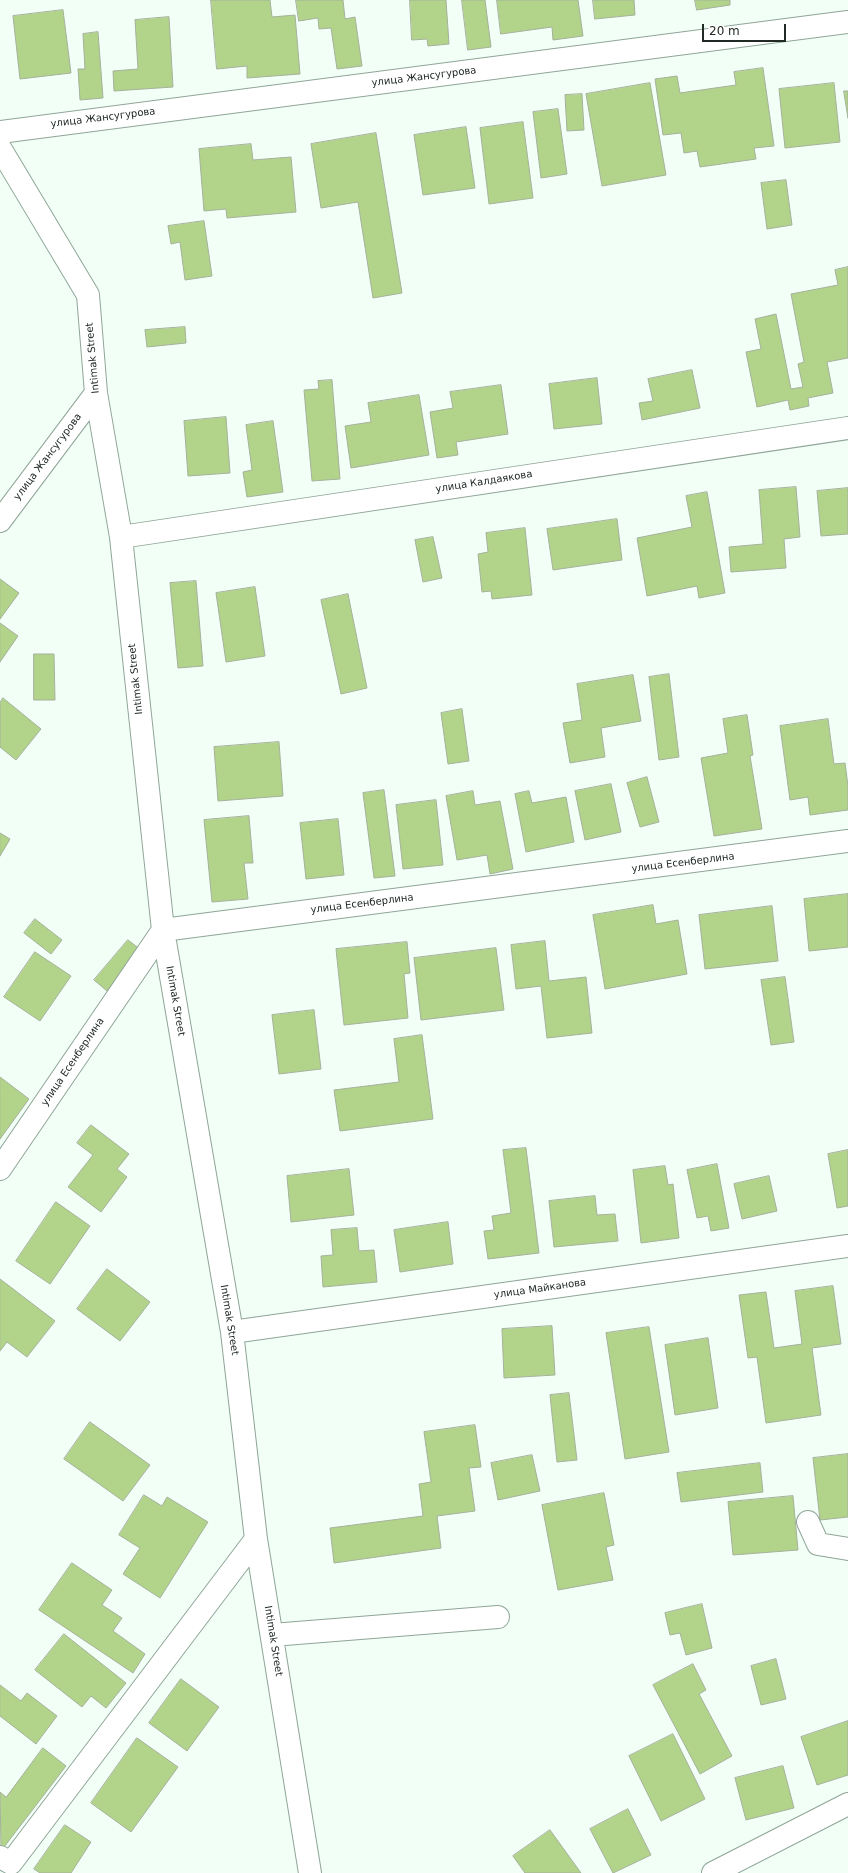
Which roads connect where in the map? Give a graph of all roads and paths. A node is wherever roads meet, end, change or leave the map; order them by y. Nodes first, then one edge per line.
1 (848, 22) edge
2 (0, 132) edge
3 (0, 148) edge
4 (96, 393) junction
5 (848, 428) edge
6 (0, 521) edge
7 (121, 537) junction
8 (848, 842) edge
9 (163, 930) junction
10 (0, 1169) edge
11 (848, 1246) edge
12 (232, 1332) junction
13 (808, 1522) dead end
14 (256, 1539) junction
15 (848, 1549) edge
16 (498, 1617) dead end
17 (272, 1635) junction
18 (848, 1804) edge
19 (0, 1857) edge
20 (310, 1873) edge
21 (713, 1873) edge

1 - 2 street, улица Жансугурова
3 - 4 street, Intimak Street
4 - 6 street, улица Жансугурова
4 - 7 street, Intimak Street
5 - 7 street, улица Калдаякова
7 - 9 street, Intimak Street
8 - 9 street, улица Есенберлина
9 - 10 street, улица Есенберлина
9 - 12 street, Intimak Street
11 - 12 street, улица Майканова
12 - 14 street, Intimak Street
13 - 15 street
14 - 17 street, Intimak Street
14 - 19 street
16 - 17 street
17 - 20 street, Intimak Street
18 - 21 street

